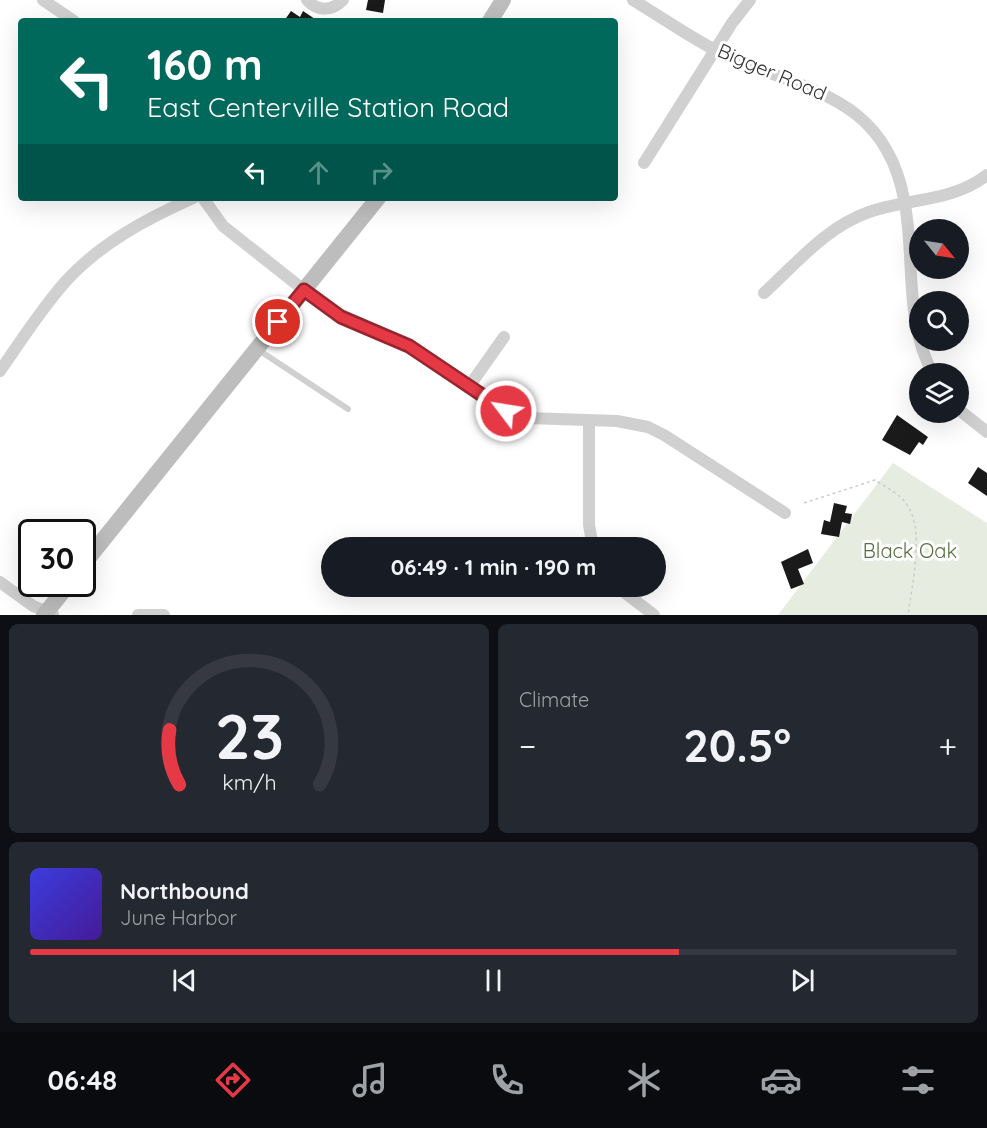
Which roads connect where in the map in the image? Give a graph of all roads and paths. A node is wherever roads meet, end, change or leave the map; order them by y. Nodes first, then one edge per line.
1 (43, 0) edge
2 (307, 0) edge
3 (343, 0) edge
4 (503, 0) edge
5 (633, 0) edge
6 (750, 0) edge
7 (70, 18) edge
8 (492, 18) edge
9 (716, 50) junction
10 (644, 163) dead end
11 (987, 175) edge
12 (186, 201) edge
13 (205, 201) edge
14 (376, 201) edge
15 (905, 202) junction
16 (304, 290) junction
17 (765, 293) dead end
18 (504, 337) dead end
19 (256, 348) junction
20 (928, 363) edge
21 (0, 371) edge
22 (468, 388) junction
23 (348, 409) dead end
24 (969, 418) edge
25 (588, 421) junction
26 (987, 432) edge
27 (804, 503) dead end
28 (785, 513) dead end
29 (591, 537) edge
30 (96, 549) edge
31 (0, 582) edge
32 (60, 597) edge
33 (630, 597) edge
34 (48, 614) edge
35 (138, 615) edge
36 (164, 615) edge
37 (654, 615) edge
38 (908, 615) edge

1 - 7 street
2 - 3 street
4 - 8 street
5 - 9 street, Bigger Road
6 - 9 street
9 - 10 street
9 - 15 street, Bigger Road
11 - 15 street
12 - 21 street
13 - 16 street
14 - 16 street
15 - 17 street
15 - 20 street, Bigger Road
16 - 19 street
16 - 22 street
18 - 22 street
19 - 23 lane
19 - 30 street
22 - 25 street
24 - 26 street
25 - 28 street
25 - 29 street
27 - 38 path
31 - 34 street
32 - 34 street
33 - 37 street
35 - 36 street

